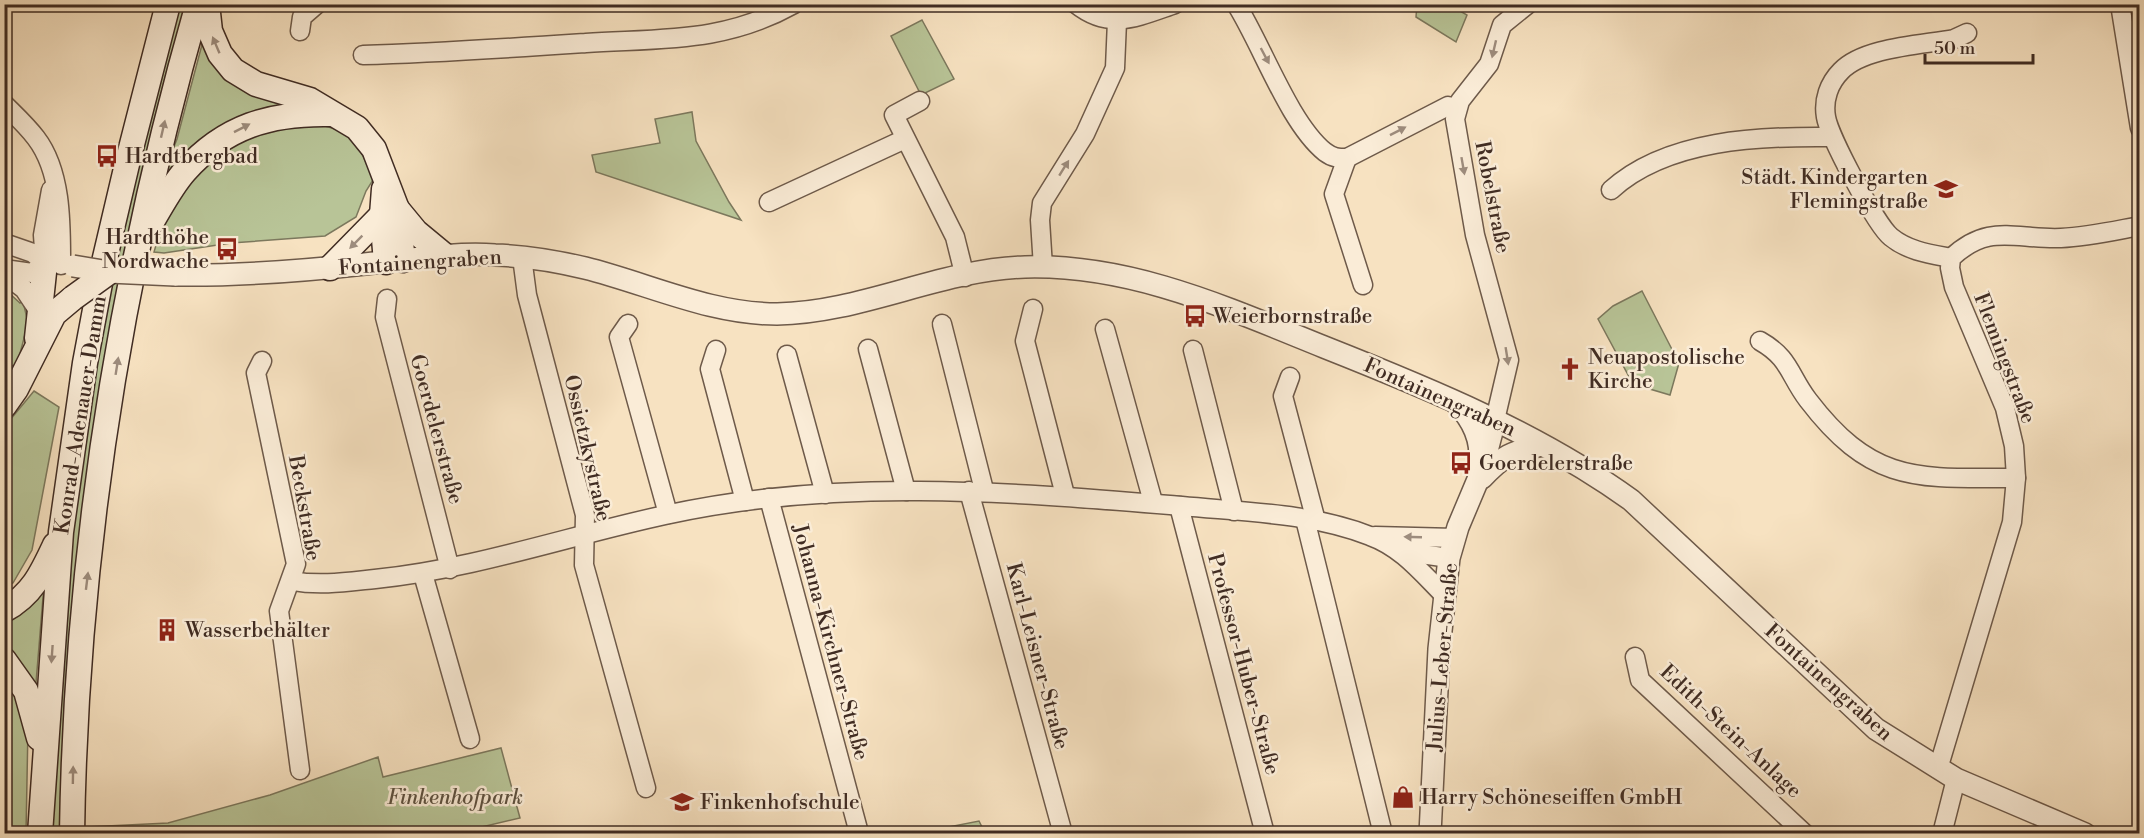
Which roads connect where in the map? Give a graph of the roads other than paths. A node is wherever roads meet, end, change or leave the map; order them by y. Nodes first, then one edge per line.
1 (168, 4) edge
2 (198, 4) edge
3 (207, 4) edge
4 (317, 4) edge
5 (794, 4) edge
6 (1076, 4) edge
7 (1175, 4) edge
8 (1236, 4) edge
9 (1528, 4) edge
10 (2120, 4) edge
11 (1117, 21) junction
12 (300, 31) dead end
13 (1967, 33) dead end
14 (363, 55) dead end
15 (920, 101) dead end
16 (4, 104) edge
17 (1456, 109) junction
18 (335, 115) junction
19 (2139, 128) edge
20 (1832, 137) junction
21 (905, 139) junction
22 (1347, 158) junction
23 (1611, 190) dead end
24 (769, 202) dead end
25 (389, 212) junction
26 (2139, 226) edge
27 (7, 247) edge
28 (136, 248) junction
29 (445, 256) junction
30 (522, 257) junction
31 (1951, 258) junction
32 (394, 261) junction
33 (60, 265) junction
34 (1043, 267) junction
35 (4, 268) edge
36 (330, 268) junction
37 (109, 272) junction
38 (4, 274) edge
39 (965, 277) junction
40 (1364, 285) dead end
41 (387, 299) dead end
42 (1033, 309) dead end
43 (46, 312) junction
44 (627, 324) dead end
45 (942, 324) dead end
46 (1105, 329) dead end
47 (1760, 341) dead end
48 (868, 349) dead end
49 (716, 350) dead end
50 (1193, 350) dead end
51 (787, 355) dead end
52 (262, 361) dead end
53 (1290, 377) dead end
54 (1453, 400) junction
55 (4, 406) edge
56 (1495, 420) junction
57 (1477, 435) junction
58 (1541, 445) junction
59 (2016, 478) junction
60 (1475, 485) junction
61 (906, 490) junction
62 (977, 490) junction
63 (825, 494) junction
64 (1065, 495) junction
65 (769, 498) junction
66 (746, 501) junction
67 (1153, 502) junction
68 (1179, 506) junction
69 (1234, 510) junction
70 (668, 514) junction
71 (1310, 520) junction
72 (61, 532) junction
73 (586, 535) junction
74 (1370, 536) junction
75 (1455, 538) junction
76 (1400, 550) junction
77 (1449, 558) junction
78 (450, 569) junction
79 (423, 574) junction
80 (292, 581) junction
81 (1444, 595) junction
82 (4, 610) edge
83 (1635, 657) dead end
84 (4, 660) edge
85 (470, 739) dead end
86 (44, 760) junction
87 (300, 771) dead end
88 (1947, 774) junction
89 (646, 788) dead end
90 (859, 833) edge
91 (40, 834) edge
92 (72, 834) edge
93 (1063, 834) edge
94 (1265, 834) edge
95 (1383, 834) edge
96 (1430, 834) edge
97 (1805, 834) edge
98 (1942, 834) edge
99 (2085, 834) edge

1 - 72 main road, Konrad-Adenauer-Damm
28 -> 2 main road, Konrad-Adenauer-Damm
18 -> 3 main road
4 - 12 street
5 - 14 street
6 - 11 street
7 - 11 street
8 -> 22 street
9 -> 17 street
10 - 19 street
34 -> 11 street
13 - 20 street
15 - 21 street
16 - 33 street
22 -> 17 street
17 -> 56 street, Robelstraße
18 - 25 main road
28 -> 18 main road
20 - 23 street
20 - 31 street
21 - 24 street
21 - 39 street
22 - 40 street
25 - 29 main road
25 - 32 main road
25 -> 36 main road
26 - 31 street
27 - 33 street, Fontainengraben
92 -> 28 main road, Konrad-Adenauer-Damm
29 - 30 street, Fontainengraben
29 - 32 street, Fontainengraben
30 - 39 street, Fontainengraben
30 - 73 street, Ossietzkystraße
31 - 59 street, Flemingstraße
32 - 36 street, Fontainengraben
33 - 35 street, Fontainengraben
33 - 37 street, Fontainengraben, bridge
33 - 43 main road
34 - 39 street, Fontainengraben
34 - 54 street, Fontainengraben
36 - 37 street, Fontainengraben, bridge
37 - 43 main road, bridge
38 - 43 street
41 - 78 street, Goerdelerstraße
42 - 64 street
43 - 55 main road
44 - 70 street
45 - 62 street
46 - 67 street
47 - 59 street
48 - 61 street
49 - 66 street
50 - 69 street
51 - 63 street
52 - 80 street, Beckstraße
53 - 71 street
54 - 56 street, Fontainengraben
54 - 57 street, Julius-Leber-Straße
56 - 57 street
56 - 58 street, Fontainengraben
56 - 60 street, Julius-Leber-Straße
57 - 60 street, Julius-Leber-Straße
58 - 60 street, Julius-Leber-Straße
58 - 88 street, Fontainengraben
59 - 88 street, Flemingstraße
60 - 75 street, Julius-Leber-Straße
61 - 62 street
61 - 63 street
62 - 64 street
62 - 93 street, Karl-Leisner-Straße
63 - 65 street
64 - 67 street
65 - 66 street
65 - 90 street, Johanna-Kirchner-Straße
66 - 70 street
67 - 68 street
68 - 69 street
68 - 94 street, Professor-Huber-Straße
69 - 71 street
70 - 73 street
71 - 74 street
71 - 95 street
72 - 82 main road
72 -> 86 main road, Konrad-Adenauer-Damm
73 - 78 street
73 - 89 street, Ossietzkystraße
75 -> 74 street
74 - 76 street
75 - 77 street, Julius-Leber-Straße
76 - 77 street
76 - 81 street
77 - 81 street, Julius-Leber-Straße
78 - 79 street
79 - 80 street
79 - 85 street
80 - 87 street, Beckstraße
81 - 96 street, Julius-Leber-Straße
83 - 97 street, Edith-Stein-Anlage
84 - 86 main road
86 - 91 main road, Konrad-Adenauer-Damm
88 - 98 street
88 - 99 street, Fontainengraben

